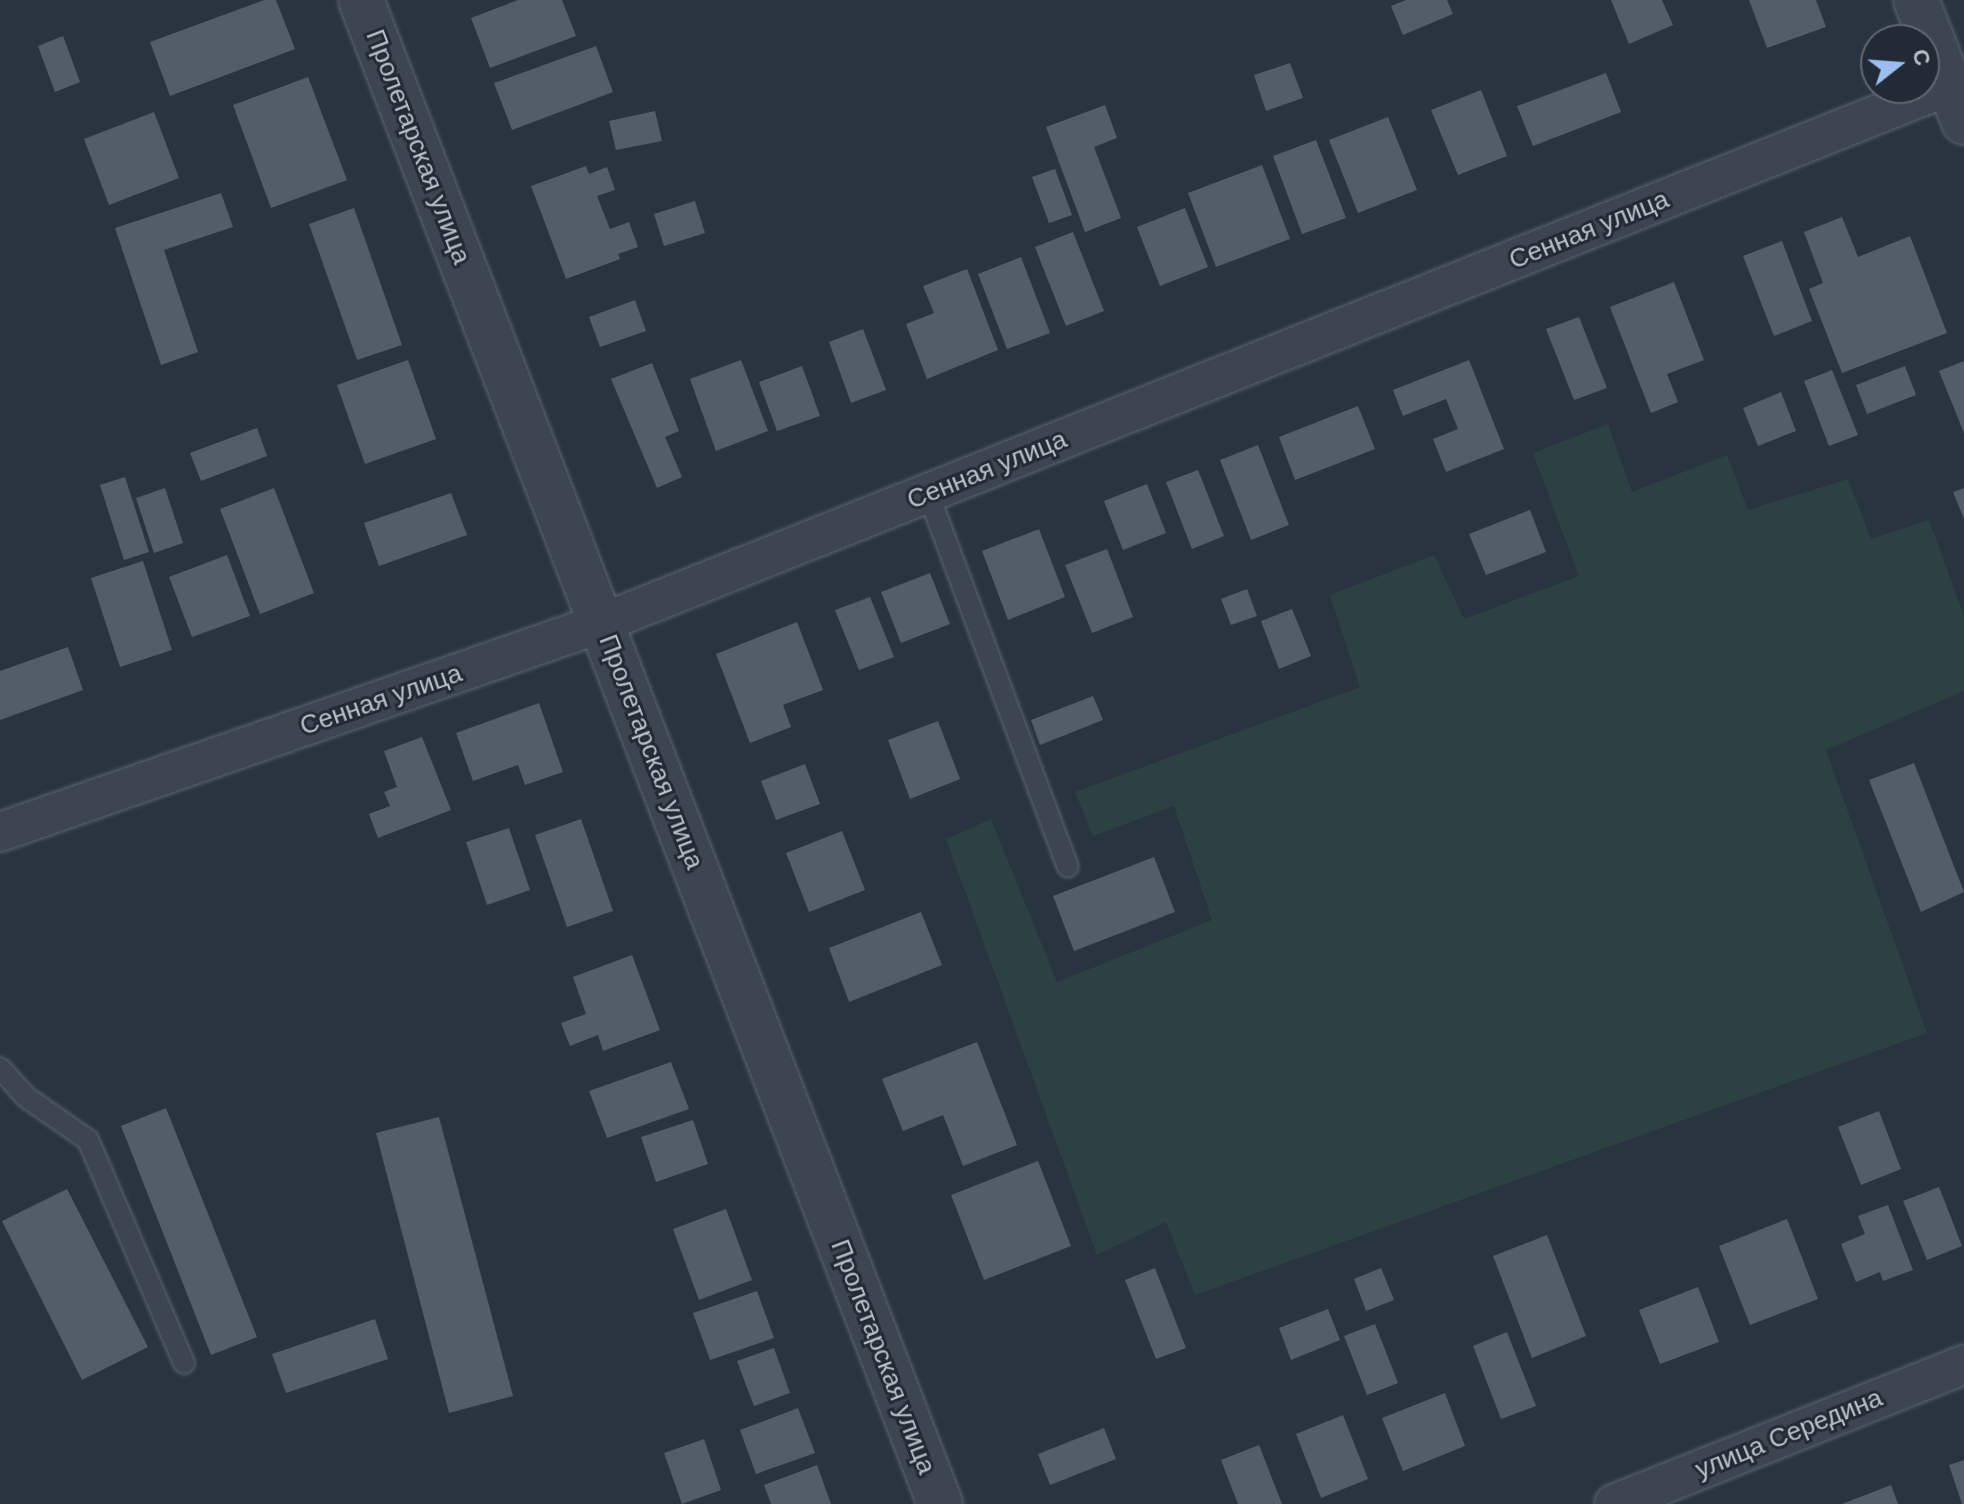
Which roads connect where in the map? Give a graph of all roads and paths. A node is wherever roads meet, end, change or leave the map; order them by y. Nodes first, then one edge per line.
1 (361, 0) edge
2 (1916, 0) edge
3 (1959, 96) edge
4 (928, 493) junction
5 (602, 623) junction
6 (0, 832) edge
7 (1068, 867) dead end
8 (0, 1068) edge
9 (184, 1363) dead end
10 (1964, 1365) edge
11 (940, 1504) edge
12 (1614, 1504) edge

1 - 5 street, Пролетарская улица
2 - 3 street
3 - 4 street, Сенная улица
4 - 5 street, Сенная улица
4 - 7 lane
5 - 6 street, Сенная улица
5 - 11 street, Пролетарская улица
8 - 9 lane
10 - 12 street, улица Середина

